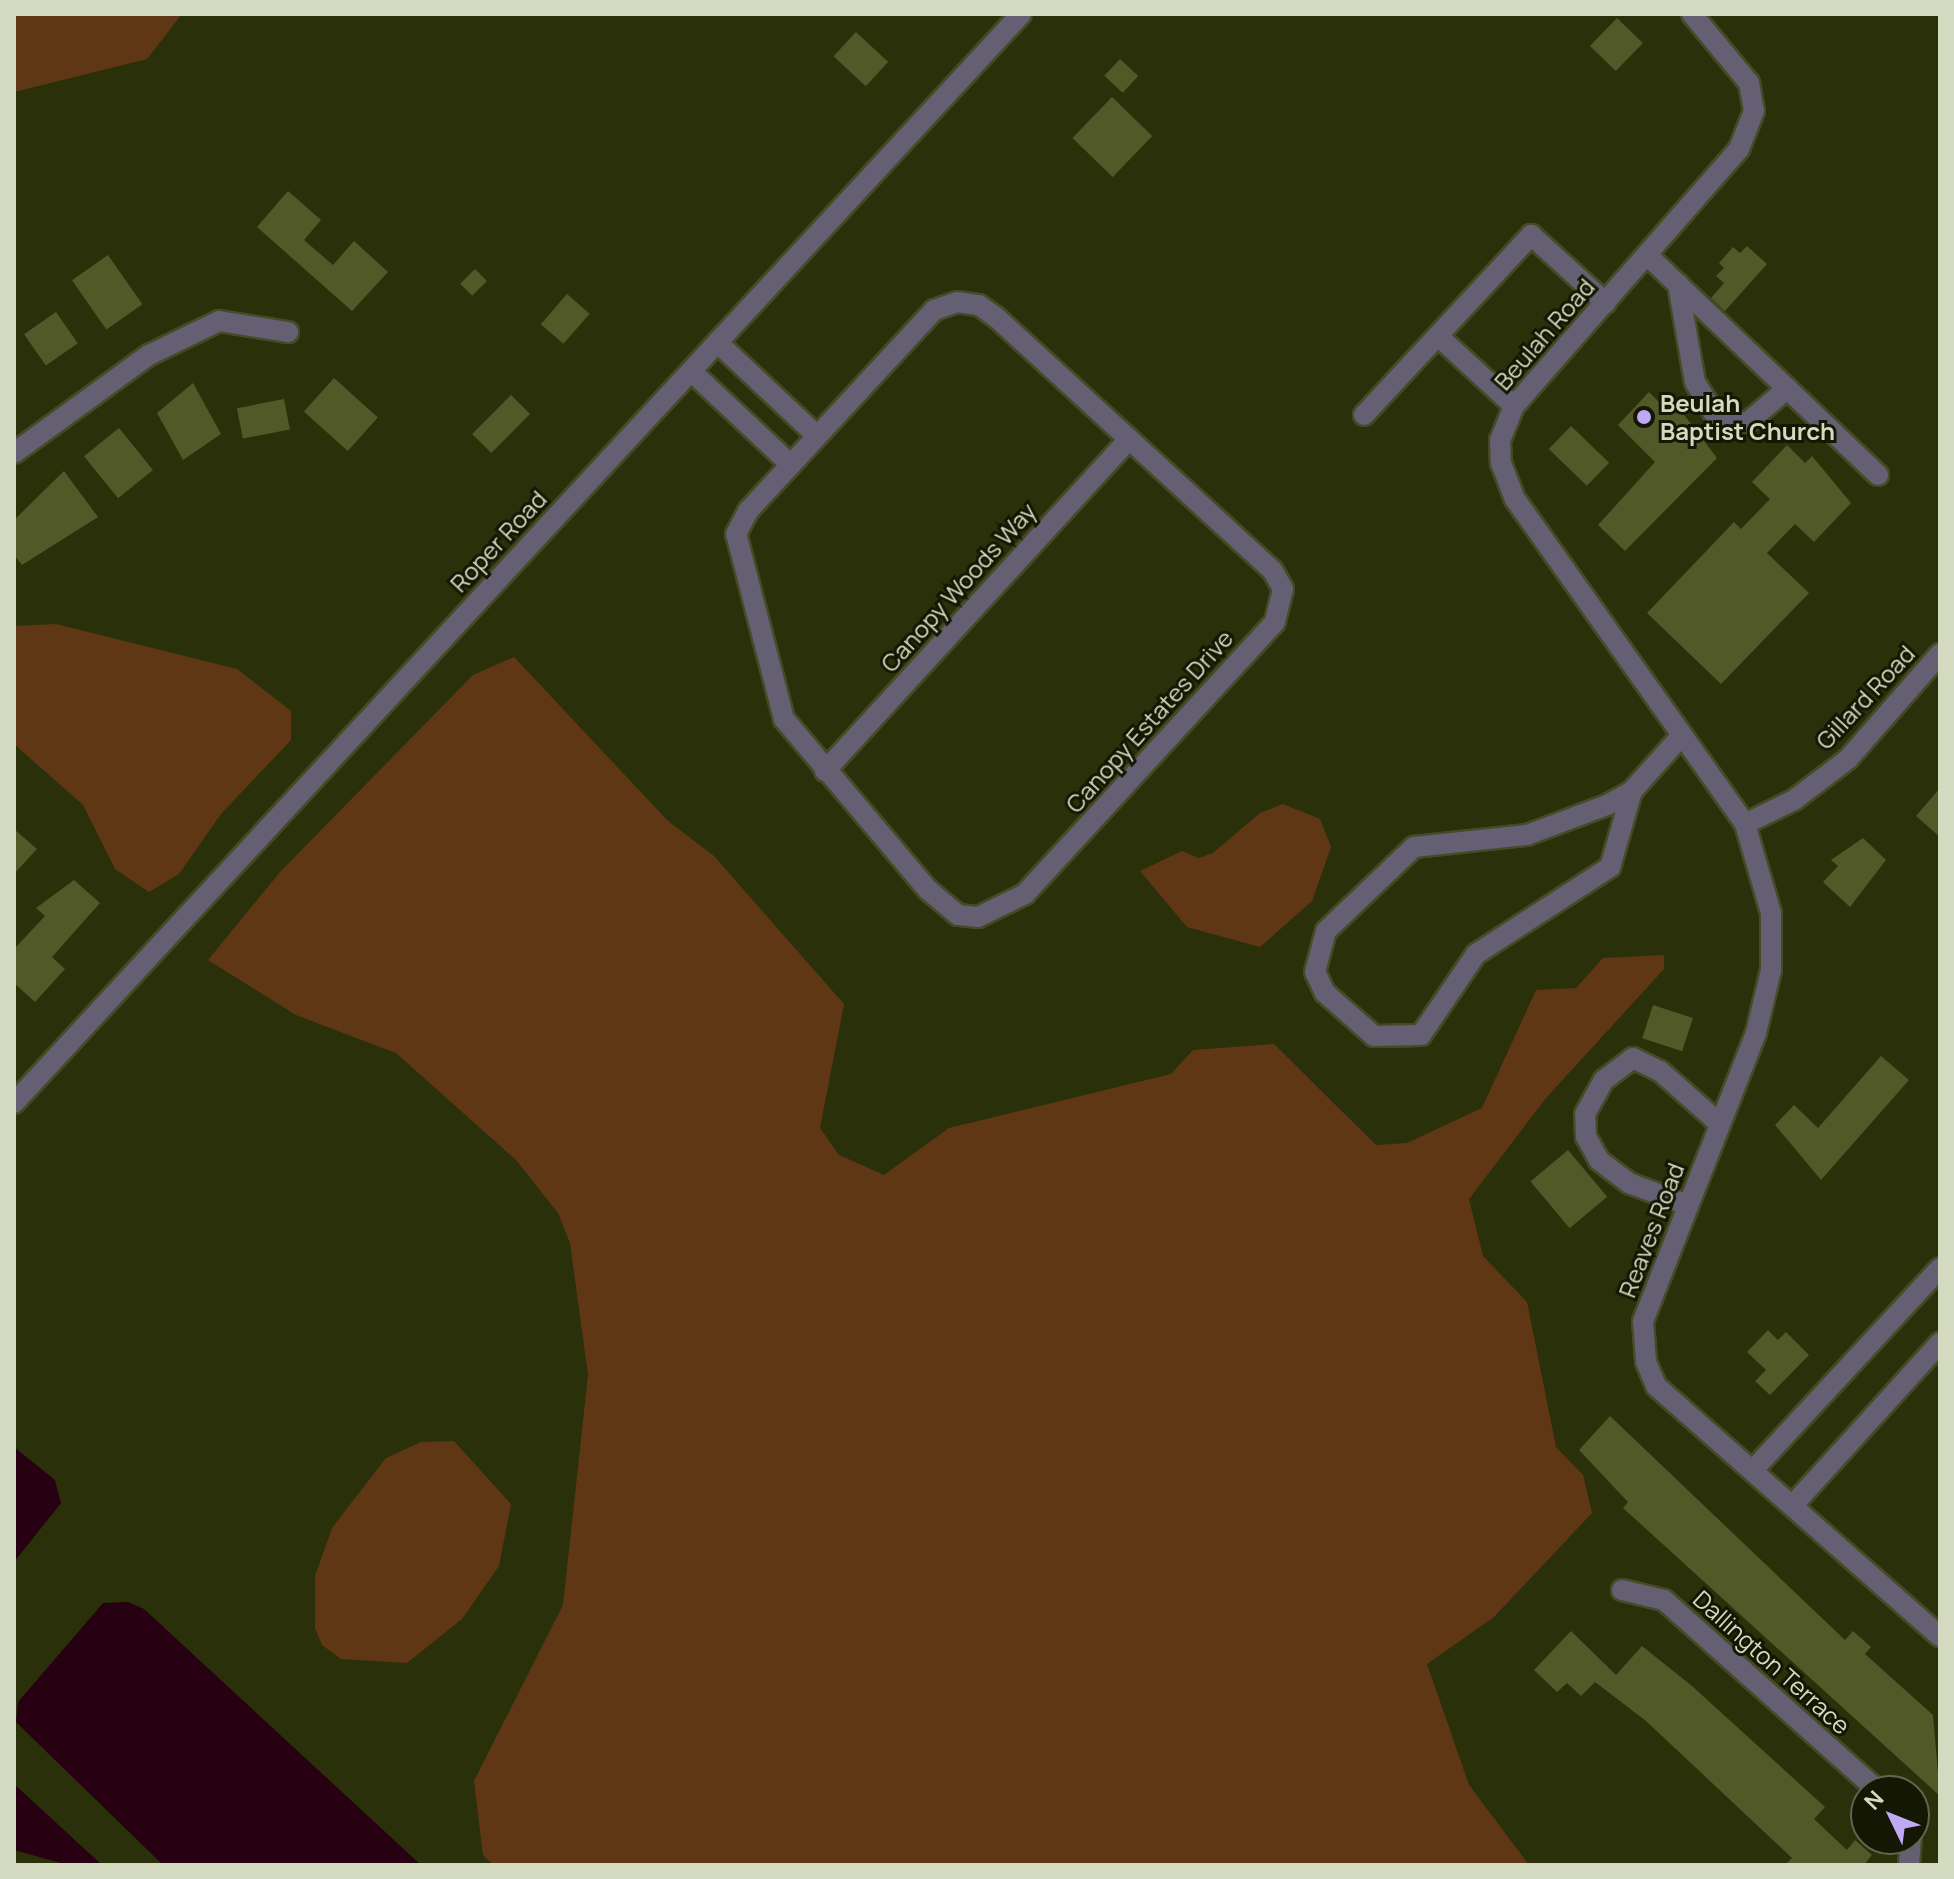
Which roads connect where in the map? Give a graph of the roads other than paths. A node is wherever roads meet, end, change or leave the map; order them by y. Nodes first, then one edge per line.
1 (1021, 14) edge
2 (1692, 14) edge
3 (1647, 255) junction
4 (1678, 284) junction
5 (1606, 303) junction
6 (288, 332) dead end
7 (1438, 336) junction
8 (717, 342) junction
9 (691, 371) junction
10 (1788, 388) junction
11 (1514, 406) junction
12 (1364, 415) dead end
13 (817, 436) junction
14 (1129, 439) junction
15 (14, 453) edge
16 (791, 465) junction
17 (1878, 475) dead end
18 (1940, 654) edge
19 (1682, 735) junction
20 (825, 771) junction
21 (1632, 791) junction
22 (1745, 824) junction
23 (14, 1103) edge
24 (1720, 1124) junction
25 (1688, 1205) junction
26 (1940, 1268) edge
27 (1940, 1343) edge
28 (1753, 1470) junction
29 (1793, 1505) junction
30 (1622, 1590) dead end
31 (1940, 1636) edge
32 (1860, 1775) edge

1 - 8 street, Roper Road
2 - 3 street, Beulah Road
3 - 4 street
3 - 5 street, Beulah Road
4 - 10 street
4 - 10 street
5 - 7 street
5 - 11 street, Beulah Road
6 - 15 street
7 - 11 street
7 - 12 street
8 - 9 street, Roper Road
8 - 13 street
9 - 16 street
9 - 23 street, Roper Road
10 - 17 street
11 - 19 street, Beulah Road
13 - 14 street, Canopy Estates Drive
13 - 16 street, Canopy Estates Drive
14 - 20 street, Canopy Woods Way
14 - 20 street, Canopy Estates Drive
16 - 20 street, Canopy Estates Drive
18 - 22 street, Gillard Road
19 - 21 street
19 - 22 street, Beulah Road
21 - 21 street
22 - 24 street, Reaves Road
24 - 25 street, Reaves Road
24 - 25 street
25 - 28 street, Reaves Road
26 - 28 street
27 - 29 street
28 - 29 street, Reaves Road
29 - 31 street, Reaves Road
30 - 32 street, Dallington Terrace

